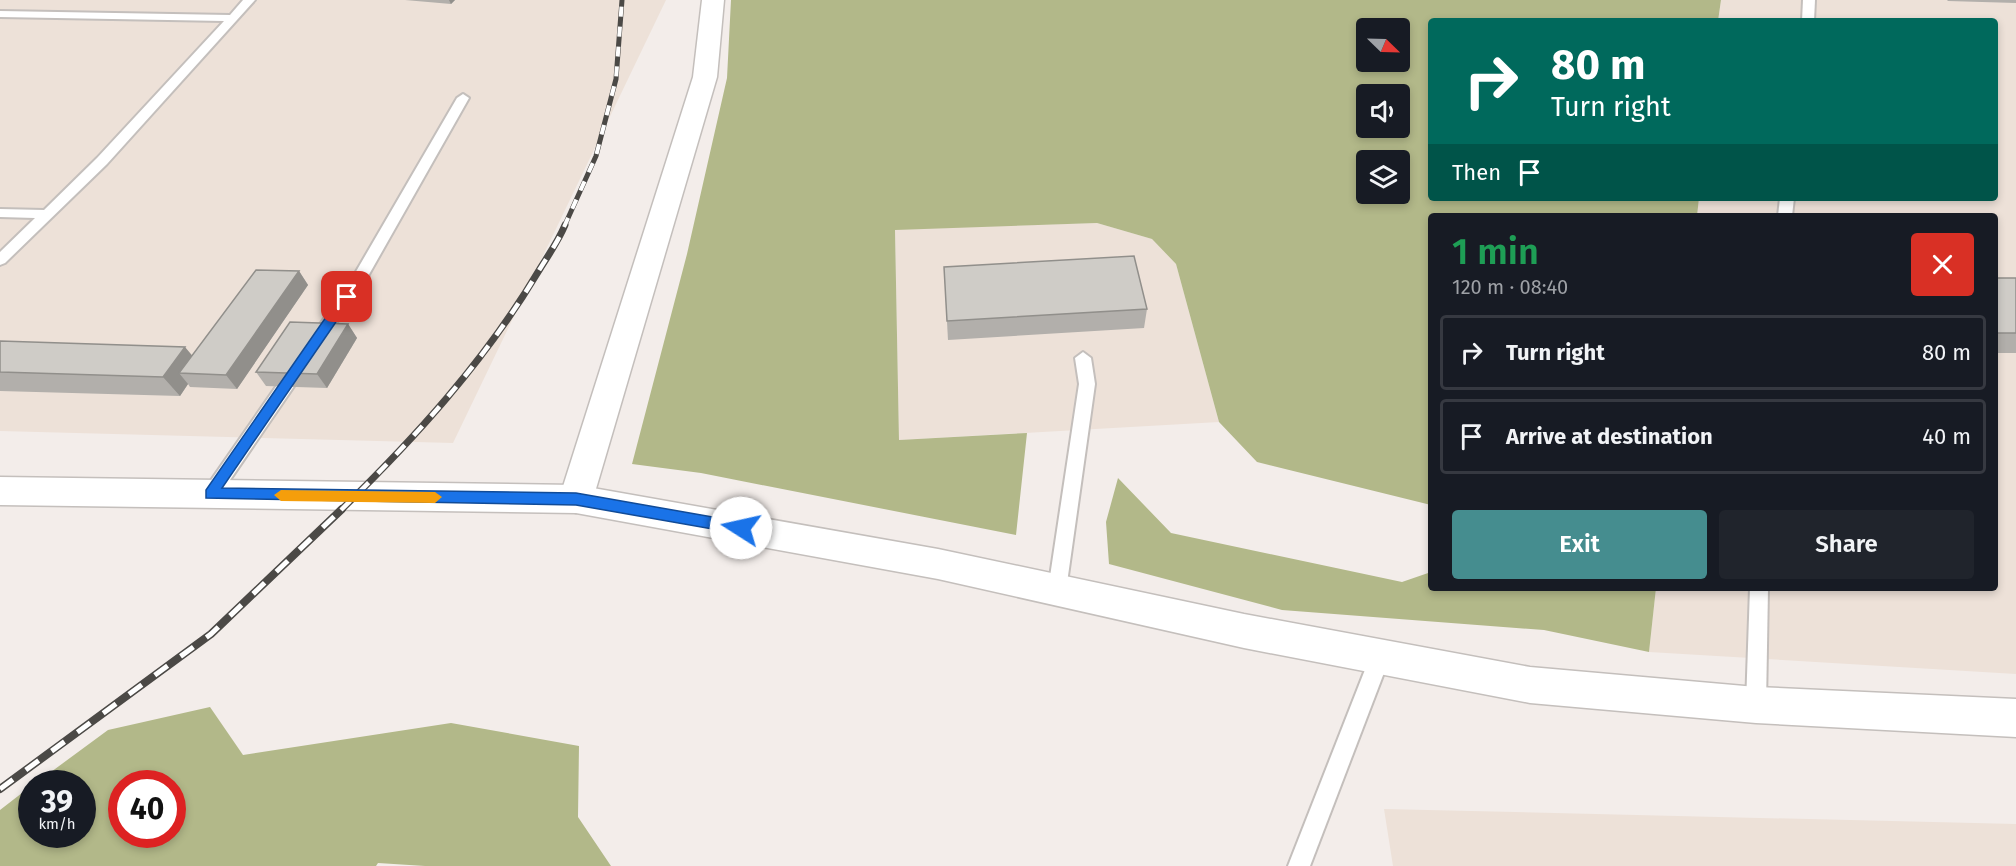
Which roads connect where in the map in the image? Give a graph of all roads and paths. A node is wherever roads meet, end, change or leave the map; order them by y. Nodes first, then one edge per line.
1 (249, 0) edge
2 (713, 0) edge
3 (1809, 0) edge
4 (0, 14) edge
5 (233, 18) junction
6 (1808, 18) edge
7 (463, 99) dead end
8 (0, 213) edge
9 (48, 214) junction
10 (0, 260) edge
11 (1083, 358) dead end
12 (0, 491) edge
13 (211, 494) junction
14 (576, 499) junction
15 (1057, 590) junction
16 (1759, 591) edge
17 (1380, 657) junction
18 (1756, 705) junction
19 (2016, 718) edge
20 (1299, 866) edge

1 - 5 lane
2 - 14 street
3 - 6 lane
4 - 5 lane
5 - 9 lane
7 - 13 lane
8 - 9 lane
9 - 10 lane
11 - 15 lane
12 - 13 street
13 - 14 street
14 - 15 street
15 - 17 street
16 - 18 lane
17 - 18 street
17 - 20 lane
18 - 19 street

